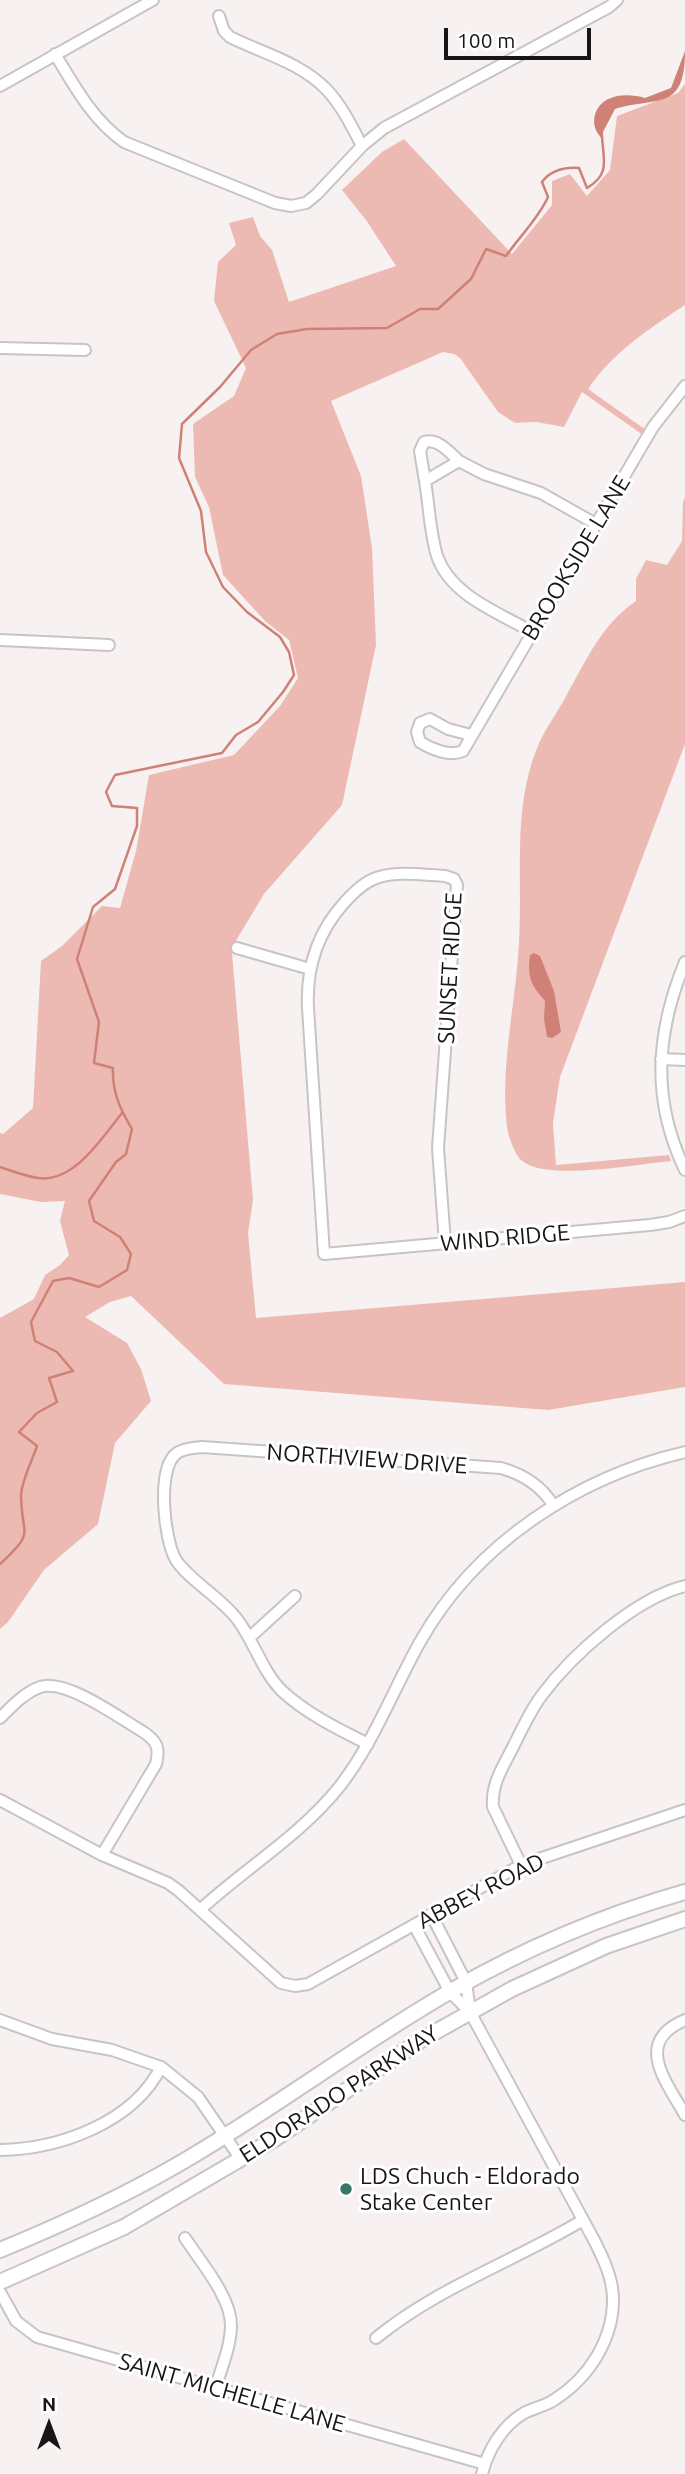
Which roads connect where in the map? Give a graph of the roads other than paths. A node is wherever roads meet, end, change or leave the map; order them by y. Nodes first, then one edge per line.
1 (153, 0) edge
2 (617, 0) edge
3 (219, 16) dead end
4 (55, 54) junction
5 (0, 86) edge
6 (362, 146) junction
7 (0, 348) edge
8 (85, 350) dead end
9 (685, 386) edge
10 (459, 461) junction
11 (425, 481) junction
12 (596, 524) junction
13 (532, 632) junction
14 (0, 640) edge
15 (108, 645) dead end
16 (471, 734) junction
17 (237, 948) dead end
18 (685, 962) edge
19 (310, 969) junction
20 (661, 1059) junction
21 (685, 1060) edge
22 (685, 1170) edge
23 (685, 1216) edge
24 (445, 1243) junction
25 (324, 1254) joint
26 (685, 1452) edge
27 (552, 1505) junction
28 (685, 1586) edge
29 (295, 1596) dead end
30 (249, 1638) junction
31 (0, 1718) edge
32 (368, 1744) junction
33 (0, 1800) edge
34 (685, 1810) edge
35 (102, 1855) junction
36 (521, 1866) junction
37 (685, 1892) edge
38 (201, 1909) junction
39 (431, 1914) junction
40 (685, 1919) edge
41 (414, 1925) junction
42 (466, 1982) junction
43 (450, 1992) junction
44 (470, 2012) junction
45 (0, 2020) edge
46 (685, 2020) edge
47 (160, 2067) junction
48 (685, 2115) edge
49 (225, 2136) junction
50 (0, 2150) edge
51 (240, 2158) junction
52 (583, 2220) junction
53 (185, 2238) dead end
54 (0, 2250) edge
55 (0, 2282) edge
56 (0, 2292) edge
57 (376, 2338) dead end
58 (215, 2389) junction
59 (483, 2469) edge

1 - 4 street
2 - 6 street
3 - 6 street
4 - 5 street
4 - 6 street
7 - 8 street
9 - 12 street, BROOKSIDE LANE
10 - 11 street
10 - 11 street
10 - 12 street
11 - 13 street
12 - 13 street, BROOKSIDE LANE
13 - 16 street, BROOKSIDE LANE
14 - 15 street
16 - 16 street, BROOKSIDE LANE
17 - 19 street
18 - 20 street
19 - 24 street, SUNSET RIDGE
19 - 25 street, SUNSET RIDGE
20 - 21 street
20 - 22 street
23 - 24 street, WIND RIDGE
24 - 25 street, WIND RIDGE
26 - 27 street
27 - 30 street, NORTHVIEW DRIVE
27 - 32 street
28 - 36 street
29 - 30 street
30 - 32 street
31 - 35 street
32 - 38 street
33 - 35 street
34 - 36 street, ABBEY ROAD
35 - 38 street
36 - 39 street, ABBEY ROAD
37 - 42 main road, ELDORADO PARKWAY
38 - 41 street, ABBEY ROAD
39 - 41 street, ABBEY ROAD
39 - 42 street
40 - 44 main road, ELDORADO PARKWAY
41 - 43 street
42 - 43 main road, ELDORADO PARKWAY
42 - 44 street
43 - 44 street
43 - 49 main road, ELDORADO PARKWAY
44 - 51 main road, ELDORADO PARKWAY
44 - 52 street
45 - 47 street
46 - 48 street
47 - 49 street
47 - 50 street
49 - 51 street
49 - 54 main road, ELDORADO PARKWAY
51 - 55 main road, ELDORADO PARKWAY
52 - 57 street
52 - 59 street
53 - 58 street
56 - 58 street, SAINT MICHELLE LANE
58 - 59 street, SAINT MICHELLE LANE

